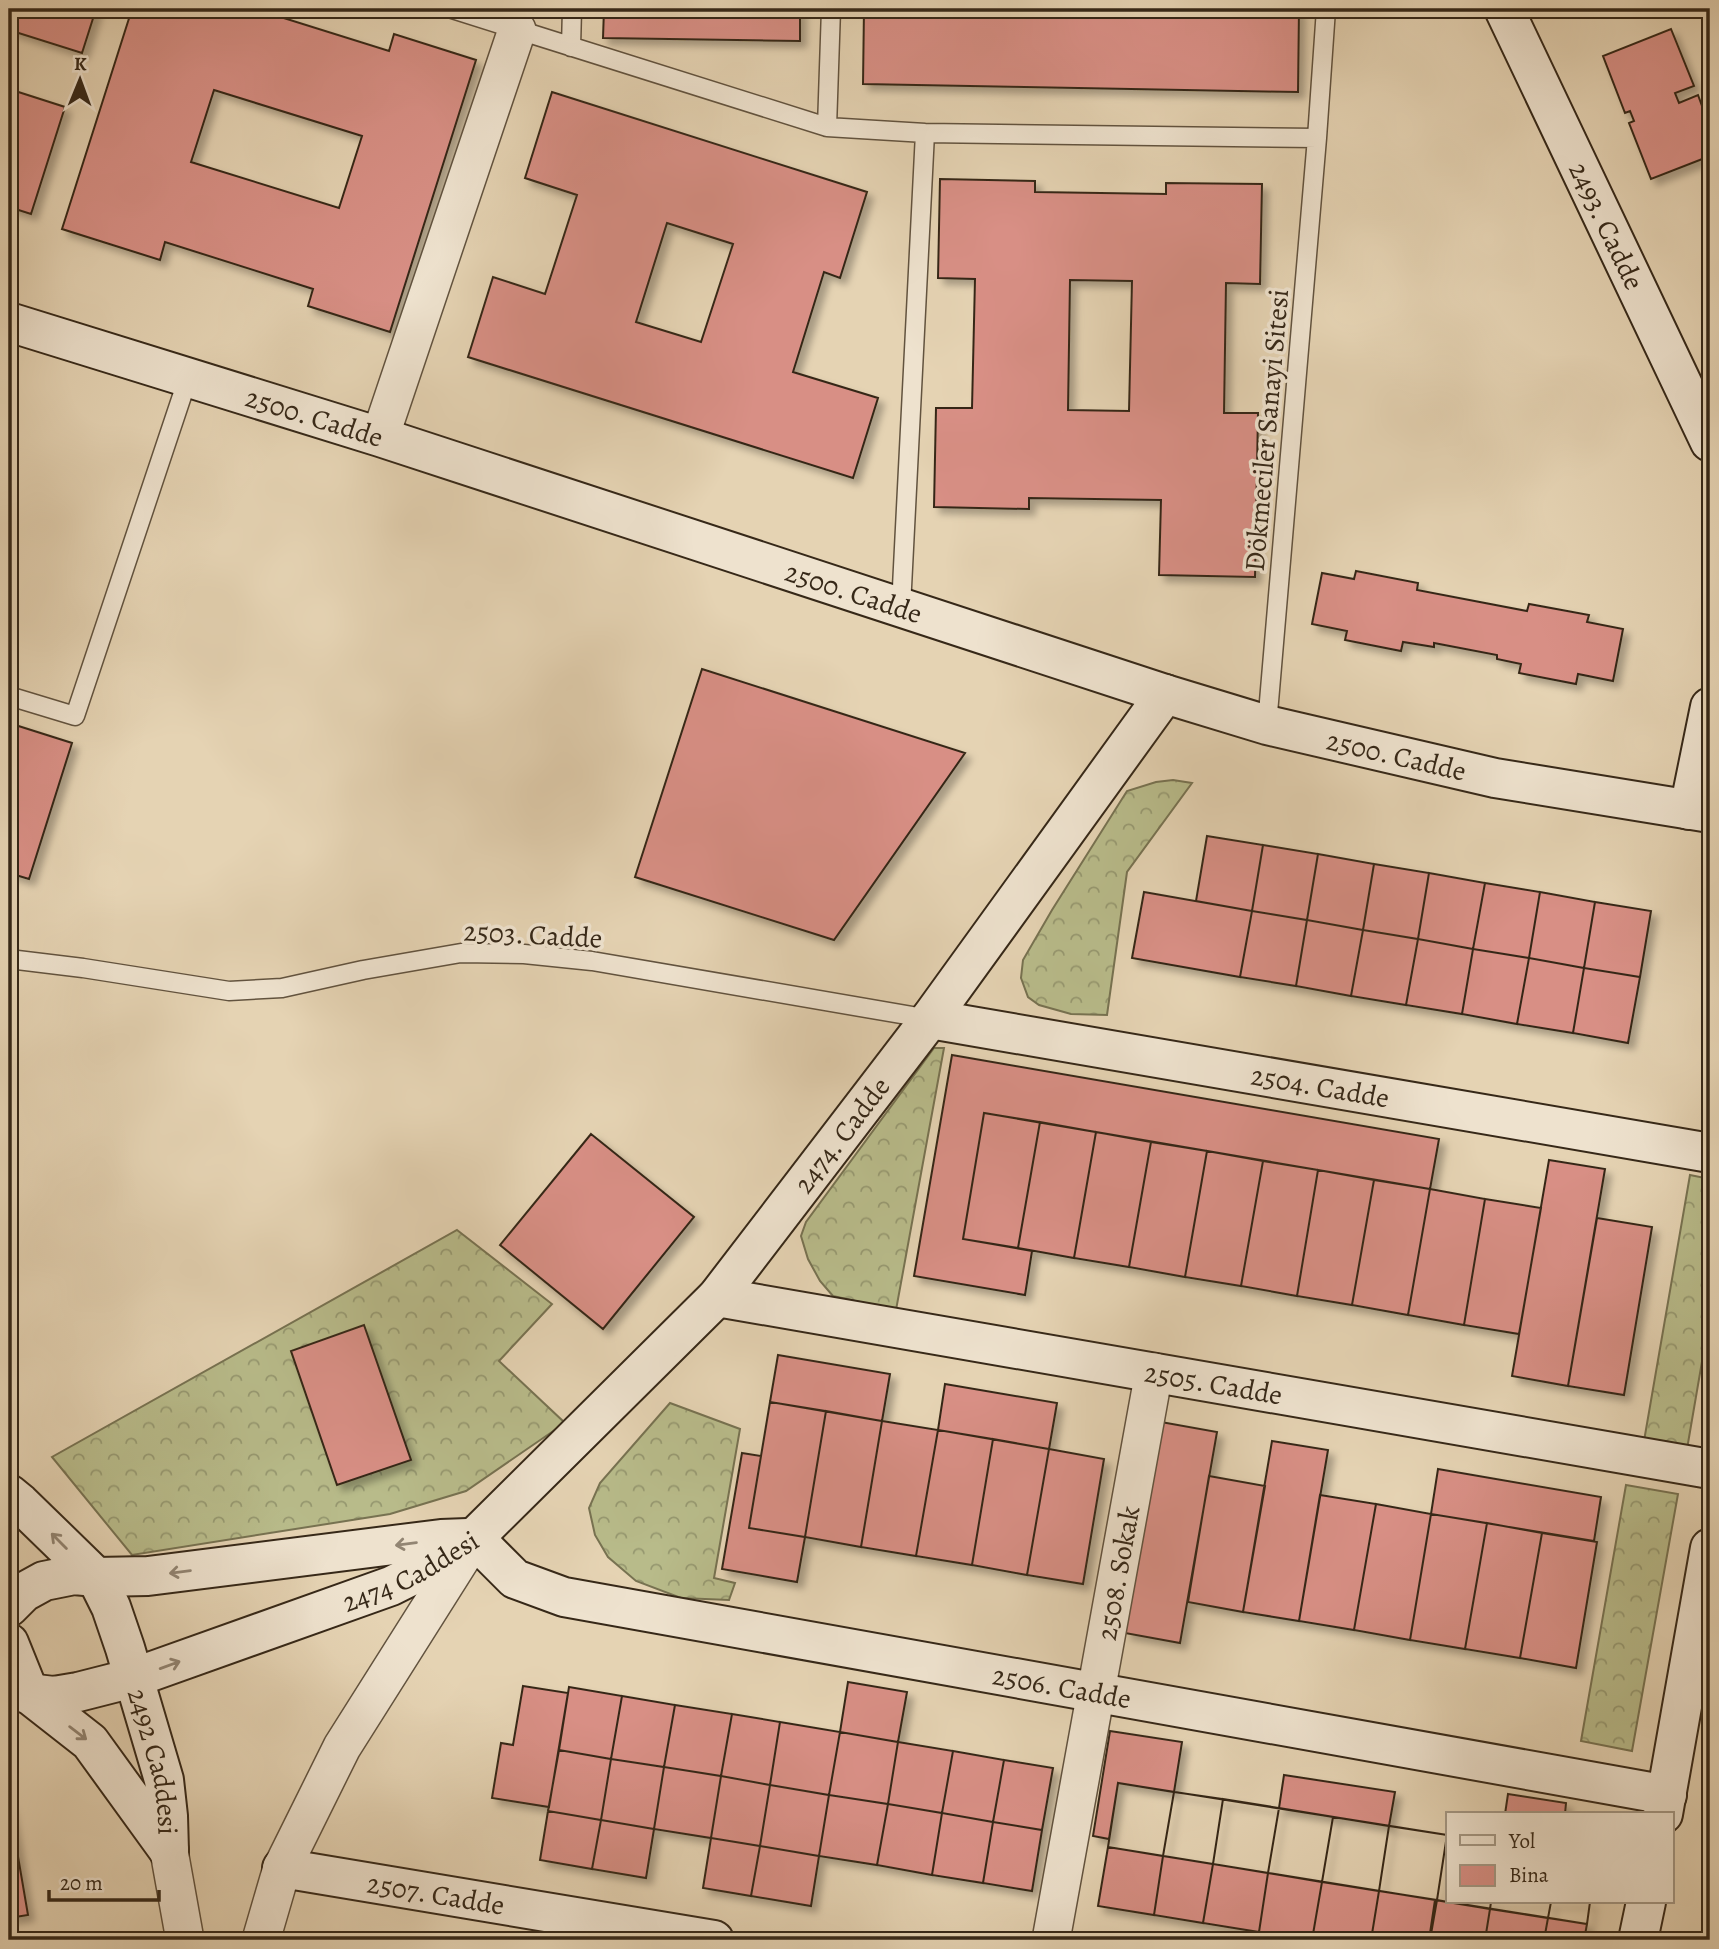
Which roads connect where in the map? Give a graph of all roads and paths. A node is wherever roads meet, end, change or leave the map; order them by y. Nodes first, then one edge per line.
1 (452, 9) edge
2 (572, 9) edge
3 (831, 9) edge
4 (1326, 9) edge
5 (1504, 9) edge
6 (517, 30) junction
7 (571, 47) junction
8 (827, 127) junction
9 (925, 133) junction
10 (1317, 138) junction
11 (9, 322) edge
12 (188, 378) junction
13 (380, 437) junction
14 (1710, 442) edge
15 (901, 607) junction
16 (1165, 694) junction
17 (9, 696) edge
18 (1710, 707) edge
19 (1267, 725) junction
20 (1700, 812) edge
21 (9, 959) edge
22 (930, 1020) junction
23 (1710, 1153) edge
24 (718, 1297) junction
25 (1154, 1372) junction
26 (1710, 1469) edge
27 (9, 1494) edge
28 (474, 1538) junction
29 (1710, 1548) edge
30 (96, 1577) junction
31 (9, 1607) edge
32 (9, 1643) edge
33 (133, 1678) junction
34 (1096, 1692) junction
35 (20, 1693) edge
36 (1665, 1805) edge
37 (169, 1851) junction
38 (282, 1868) junction
39 (1646, 1904) edge
40 (185, 1940) edge
41 (261, 1940) edge
42 (714, 1940) edge
43 (1051, 1940) edge
44 (1638, 1940) edge

1 - 6 lane
2 - 7 lane
3 - 8 lane
4 - 10 lane, Dökmeciler Sanayi Sitesi
5 - 14 street, 2493. Cadde
6 - 7 lane
6 - 13 street
7 - 8 lane
8 - 9 lane
9 - 10 lane
9 - 15 lane
10 - 19 lane, Dökmeciler Sanayi Sitesi
11 - 12 street, 2500. Cadde
12 - 13 street, 2500. Cadde
12 - 17 lane
13 - 15 street, 2500. Cadde
15 - 16 street, 2500. Cadde
16 - 19 street, 2500. Cadde
16 - 22 street, 2474. Cadde
18 - 20 street
19 - 20 street, 2500. Cadde
21 - 22 lane, 2503. Cadde
22 - 23 street, 2504. Cadde
22 - 24 street, 2474. Cadde
24 - 25 street, 2505. Cadde
24 - 28 street, 2474. Cadde
25 - 26 street, 2505. Cadde
25 - 34 street, 2508. Sokak
30 -> 27 street, 2492 Caddesi
28 -> 30 street, 2474 Caddesi
33 -> 28 street, 2474 Caddesi
28 - 34 street, 2506. Cadde
28 - 38 street
29 - 36 street
30 - 31 street, 2474 Caddesi
30 - 33 street, 2492 Caddesi
32 - 35 street, 2492 Caddesi
33 - 35 street, 2474 Caddesi
33 - 37 street, 2492 Caddesi
34 - 36 street, 2506. Cadde
34 - 43 street, 2508. Sokak
35 -> 37 street, 2492 Caddesi
37 - 40 street
38 - 41 street
38 - 42 street, 2507. Cadde
39 - 44 street

